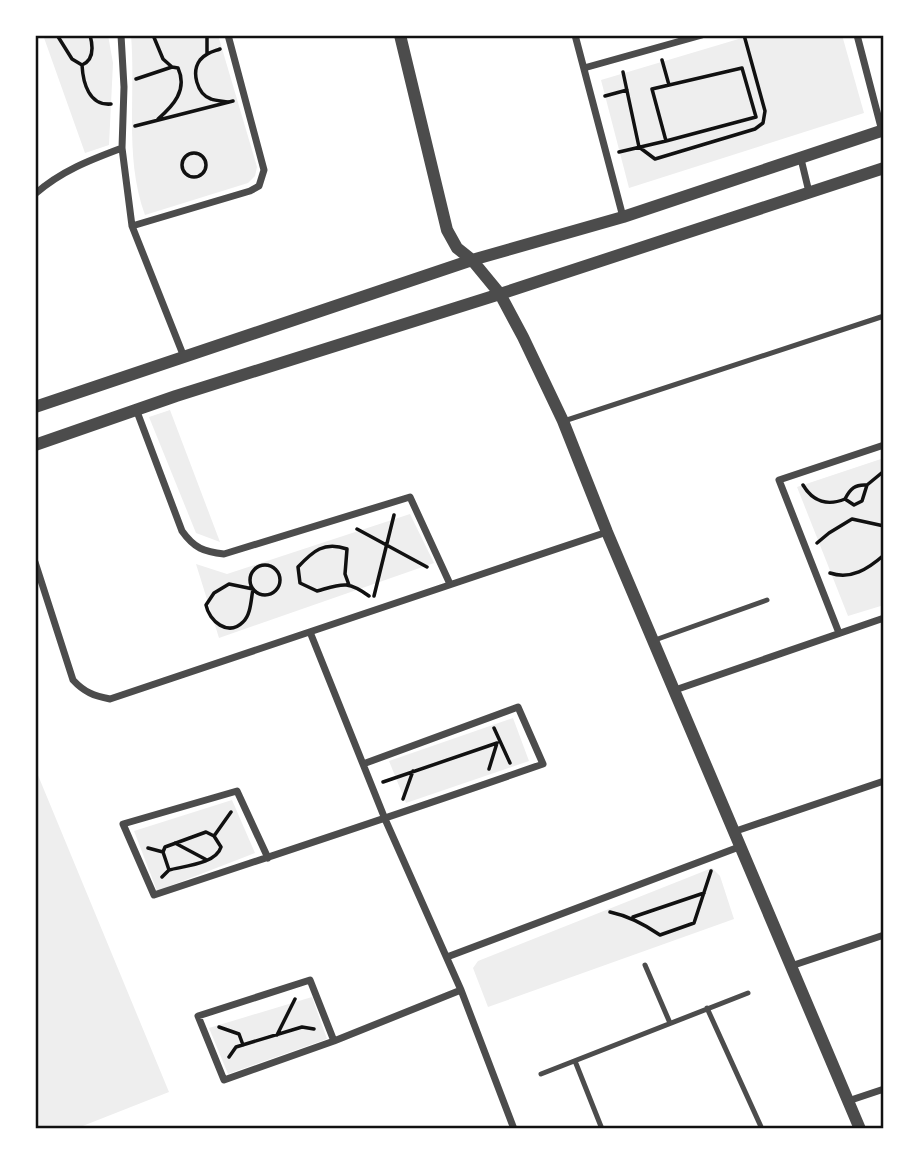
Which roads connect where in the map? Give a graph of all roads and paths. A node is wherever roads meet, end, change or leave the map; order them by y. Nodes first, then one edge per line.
1 (57, 35) edge
2 (90, 35) edge
3 (121, 35) edge
4 (153, 35) edge
5 (207, 35) edge
6 (228, 35) edge
7 (400, 35) edge
8 (575, 35) edge
9 (702, 35) edge
10 (744, 35) edge
11 (857, 35) edge
12 (230, 46) junction
13 (658, 47) junction
14 (207, 53) junction
15 (620, 58) junction
16 (82, 65) junction
17 (753, 66) junction
18 (172, 67) junction
19 (584, 68) junction
20 (742, 68) junction
21 (123, 83) junction
22 (669, 85) junction
23 (627, 90) junction
24 (245, 99) junction
25 (592, 99) junction
26 (230, 102) junction
27 (123, 103) junction
28 (156, 121) junction
29 (123, 129) junction
30 (883, 131) edge
31 (666, 141) junction
32 (639, 147) junction
33 (122, 148) junction
34 (198, 153) joint
35 (607, 155) junction
36 (801, 159) junction
37 (884, 168) edge
38 (809, 192) junction
39 (35, 194) edge
40 (622, 217) junction
41 (132, 226) junction
42 (472, 260) junction
43 (500, 294) junction
44 (884, 316) edge
45 (184, 357) junction
46 (35, 407) edge
47 (136, 409) junction
48 (563, 421) junction
49 (35, 445) edge
50 (884, 445) edge
51 (884, 471) edge
52 (798, 474) junction
53 (867, 485) junction
54 (845, 499) junction
55 (398, 500) junction
56 (338, 519) junction
57 (884, 526) edge
58 (607, 532) junction
59 (884, 555) edge
60 (35, 562) edge
61 (813, 565) junction
62 (449, 581) junction
63 (349, 585) junction
64 (253, 589) junction
65 (767, 600) dead end
66 (884, 618) edge
67 (310, 632) junction
68 (839, 633) junction
69 (653, 641) junction
70 (675, 690) junction
71 (490, 718) junction
72 (498, 740) junction
73 (363, 764) junction
74 (413, 771) junction
75 (515, 774) junction
76 (884, 781) edge
77 (484, 785) junction
78 (371, 786) junction
79 (240, 799) junction
80 (397, 814) junction
81 (385, 819) junction
82 (733, 832) junction
83 (214, 836) junction
84 (175, 844) junction
85 (739, 847) junction
86 (716, 856) junction
87 (268, 858) junction
88 (207, 860) junction
89 (169, 870) junction
90 (151, 889) junction
91 (704, 893) junction
92 (601, 912) dead end
93 (631, 918) junction
94 (884, 935) edge
95 (447, 957) junction
96 (645, 965) dead end
97 (791, 966) junction
98 (303, 983) junction
99 (461, 990) junction
100 (748, 993) dead end
101 (707, 1008) junction
102 (200, 1021) junction
103 (670, 1023) junction
104 (330, 1031) junction
105 (277, 1035) junction
106 (334, 1041) junction
107 (243, 1045) junction
108 (575, 1061) junction
109 (220, 1069) junction
110 (541, 1074) dead end
111 (884, 1089) edge
112 (848, 1101) junction
113 (514, 1129) edge
114 (602, 1129) edge
115 (762, 1129) edge
116 (860, 1129) edge

1 - 16 path
2 - 16 path
3 - 21 street
4 - 18 path
5 - 14 path
6 - 12 street
7 - 42 street
8 - 19 street
9 - 13 street
10 - 17 path
11 - 30 street
12 - 14 path
12 - 24 street
13 - 15 street
13 - 22 path
14 - 26 path
15 - 19 street
15 - 23 path
16 - 27 path
17 - 20 path
17 - 32 path
18 - 21 path
18 - 28 path
19 - 25 street
20 - 22 path
20 - 31 path
21 - 27 street
22 - 31 path
23 - 25 path
23 - 32 path
24 - 26 path
24 - 41 street
25 - 35 street
26 - 28 path
27 - 29 street
28 - 29 path
29 - 33 street
30 - 36 street
31 - 32 path
32 - 35 path
33 - 39 street
33 - 41 street
34 - 34 path
35 - 40 street
36 - 38 street
36 - 40 street
37 - 38 street
38 - 43 street
40 - 42 street
41 - 45 street
42 - 43 street
42 - 45 street
43 - 47 street
43 - 48 street
44 - 48 lane
45 - 46 street
47 - 49 street
47 - 56 street
48 - 58 street
50 - 52 street
51 - 53 path
52 - 54 path
52 - 61 street
53 - 54 path
53 - 54 path
55 - 56 street
55 - 62 street
55 - 63 path
56 - 62 path
57 - 61 path
58 - 62 street
58 - 69 street
59 - 61 path
60 - 67 street
61 - 68 street
62 - 67 street
63 - 63 path
64 - 64 path
64 - 64 path
65 - 69 lane
66 - 68 street
67 - 73 street
68 - 70 street
69 - 70 street
70 - 82 street
71 - 72 path
71 - 73 street
71 - 75 street
72 - 74 path
72 - 75 path
72 - 77 path
73 - 78 street
74 - 78 path
74 - 80 path
75 - 77 street
76 - 82 street
77 - 80 street
78 - 81 street
79 - 83 path
79 - 87 street
79 - 90 street
80 - 81 street
81 - 87 street
81 - 95 street
82 - 85 street
83 - 84 path
83 - 88 path
84 - 88 path
84 - 89 path
85 - 86 street
85 - 97 street
86 - 91 path
86 - 95 street
87 - 90 street
88 - 89 path
89 - 90 path
91 - 93 path
91 - 93 path
92 - 93 path
94 - 97 street
95 - 99 street
96 - 103 lane
97 - 112 street
98 - 102 street
98 - 104 street
98 - 105 path
99 - 106 street
99 - 113 street
100 - 101 lane
101 - 103 lane
101 - 115 lane
102 - 107 path
102 - 109 street
103 - 108 lane
104 - 105 path
104 - 106 street
105 - 107 path
106 - 109 street
107 - 109 path
108 - 110 lane
108 - 114 lane
111 - 112 street
112 - 116 street

